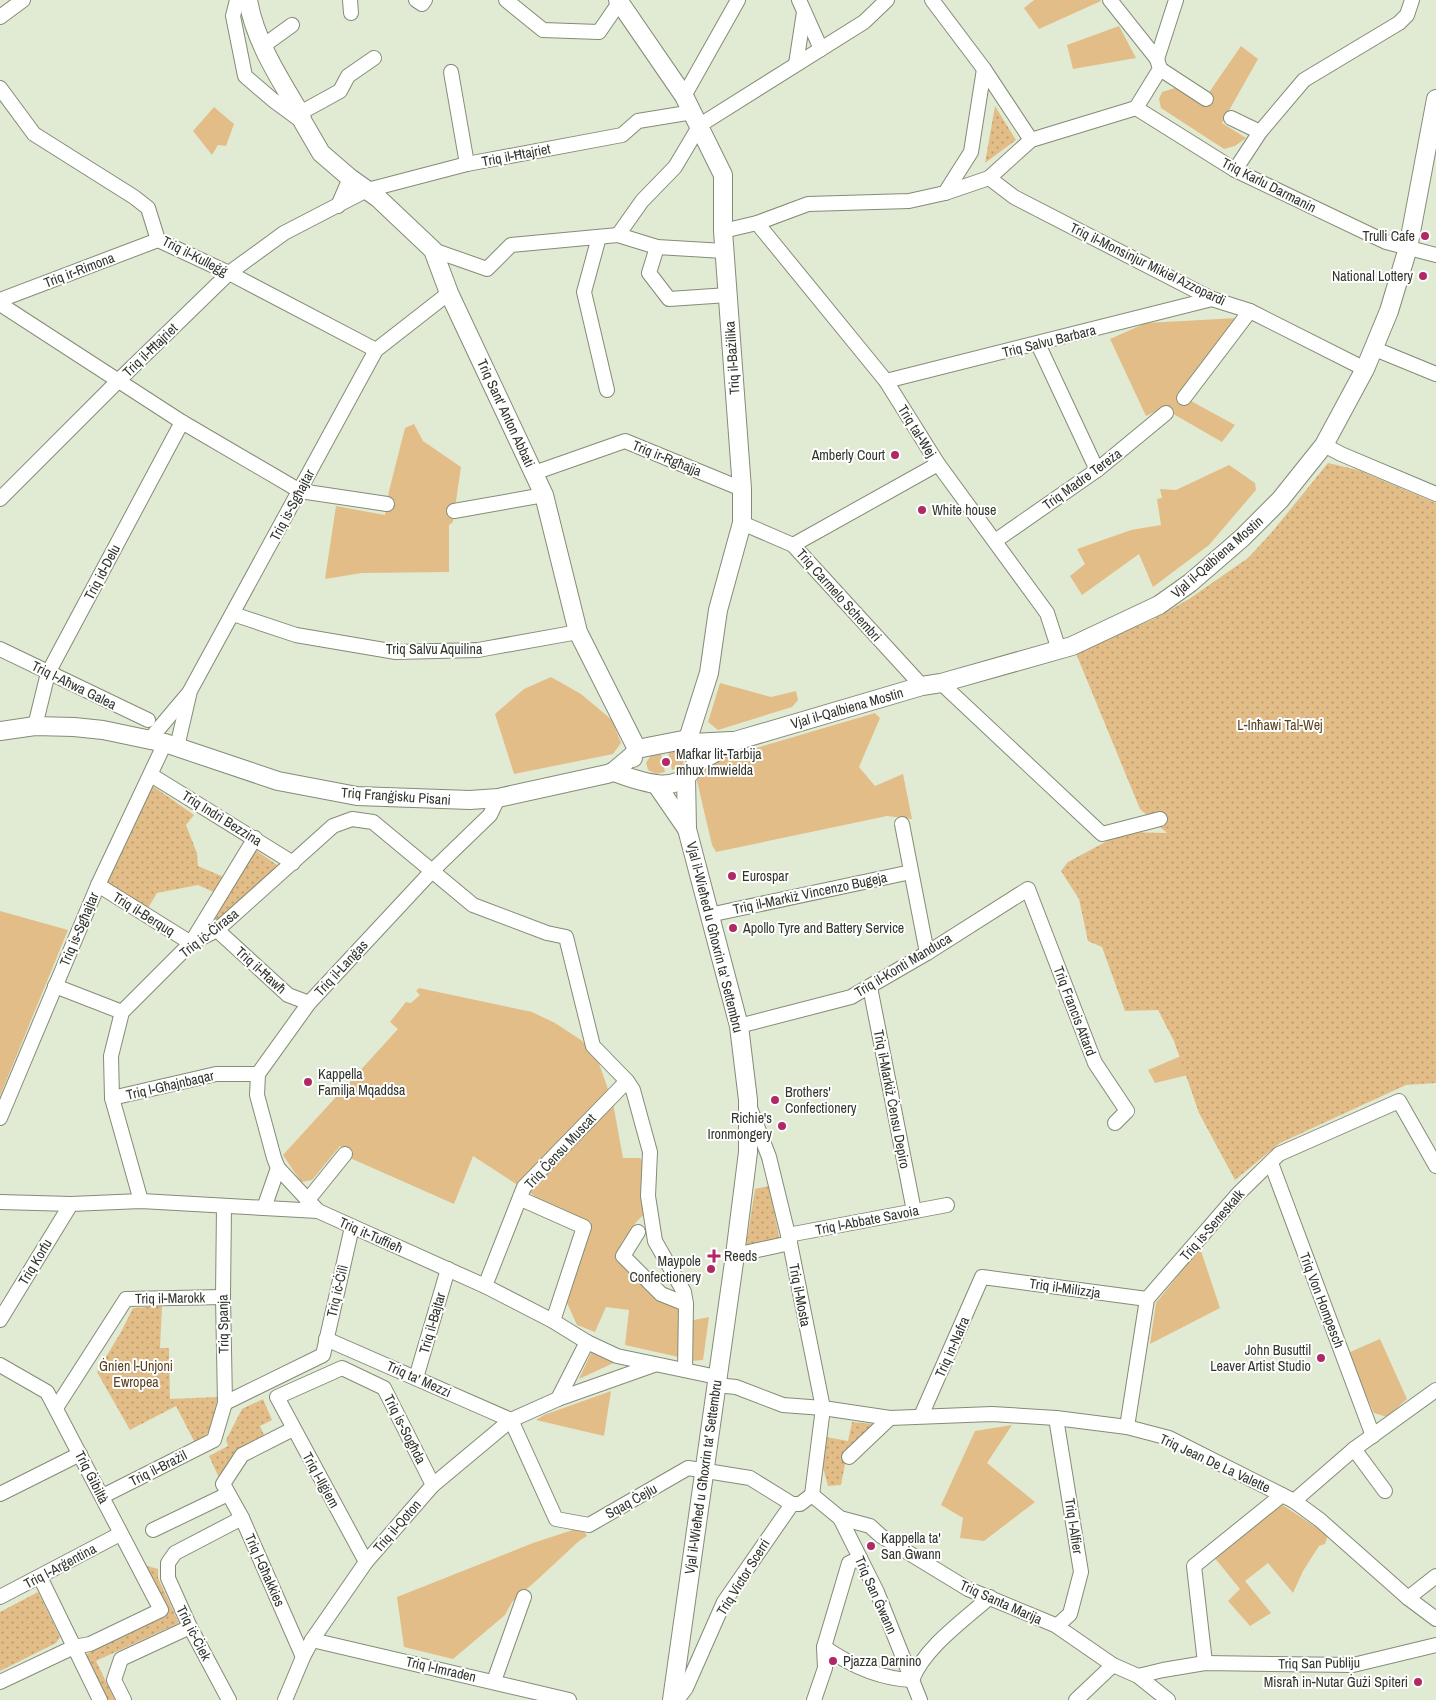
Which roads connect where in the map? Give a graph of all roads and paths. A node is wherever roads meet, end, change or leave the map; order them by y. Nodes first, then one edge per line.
1 (23, 0) edge
2 (237, 0) edge
3 (248, 0) edge
4 (416, 0) edge
5 (424, 0) edge
6 (506, 0) edge
7 (619, 0) edge
8 (738, 0) edge
9 (887, 0) edge
10 (932, 0) edge
11 (1110, 0) edge
12 (1412, 0) edge
13 (1177, 1) edge
14 (801, 6) edge
15 (0, 17) edge
16 (292, 24) dead end
17 (264, 46) junction
18 (821, 49) junction
19 (374, 58) dead end
20 (796, 64) junction
21 (1158, 64) junction
22 (984, 69) junction
23 (451, 72) dead end
24 (0, 88) edge
25 (684, 96) junction
26 (1206, 99) dead end
27 (1436, 99) edge
28 (1136, 108) junction
29 (301, 117) junction
30 (1231, 118) dead end
31 (696, 119) junction
32 (1260, 132) junction
33 (1030, 140) junction
34 (1431, 150) edge
35 (467, 164) junction
36 (1235, 170) junction
37 (350, 178) junction
38 (989, 178) junction
39 (946, 193) junction
40 (373, 194) junction
41 (338, 206) junction
42 (724, 207) junction
43 (314, 219) junction
44 (757, 223) junction
45 (723, 231) junction
46 (618, 235) junction
47 (600, 237) junction
48 (158, 240) junction
49 (658, 246) junction
50 (1408, 248) junction
51 (434, 250) junction
52 (724, 251) junction
53 (1436, 255) edge
54 (229, 273) junction
55 (449, 293) junction
56 (728, 295) junction
57 (1212, 299) junction
58 (0, 300) edge
59 (0, 304) edge
60 (1250, 312) junction
61 (1038, 344) junction
62 (1375, 349) junction
63 (376, 350) junction
64 (1365, 369) junction
65 (1436, 374) edge
66 (118, 381) junction
67 (886, 381) junction
68 (607, 390) dead end
69 (1184, 398) dead end
70 (1166, 413) dead end
71 (182, 422) junction
72 (1324, 445) junction
73 (938, 464) junction
74 (1097, 470) junction
75 (534, 473) junction
76 (742, 489) junction
77 (300, 490) junction
78 (1436, 494) edge
79 (544, 495) junction
80 (0, 499) edge
81 (387, 504) dead end
82 (454, 511) dead end
83 (742, 524) junction
84 (995, 541) junction
85 (794, 545) junction
86 (233, 614) junction
87 (578, 632) junction
88 (0, 649) edge
89 (1059, 650) junction
90 (48, 673) junction
91 (941, 683) junction
92 (922, 686) junction
93 (190, 691) junction
94 (148, 720) dead end
95 (35, 726) junction
96 (0, 731) edge
97 (690, 741) junction
98 (735, 741) junction
99 (164, 743) junction
100 (635, 752) junction
101 (691, 771) junction
102 (614, 772) junction
103 (151, 775) junction
104 (648, 782) junction
105 (498, 798) junction
106 (1160, 818) dead end
107 (902, 824) dead end
108 (687, 829) junction
109 (255, 838) junction
110 (293, 862) junction
111 (432, 871) junction
112 (911, 872) junction
113 (98, 885) junction
114 (1028, 889) joint
115 (709, 915) junction
116 (217, 930) junction
117 (191, 944) junction
118 (926, 953) junction
119 (54, 986) junction
120 (870, 987) junction
121 (309, 1003) junction
122 (122, 1012) junction
123 (739, 1026) junction
124 (258, 1074) junction
125 (627, 1081) junction
126 (112, 1098) junction
127 (748, 1100) junction
128 (0, 1118) edge
129 (1115, 1123) dead end
130 (344, 1154) dead end
131 (1271, 1163) junction
132 (1436, 1166) edge
133 (278, 1168) junction
134 (520, 1200) junction
135 (141, 1201) junction
136 (307, 1201) junction
137 (0, 1202) edge
138 (71, 1204) junction
139 (947, 1205) dead end
140 (224, 1206) junction
141 (264, 1208) junction
142 (318, 1211) junction
143 (914, 1211) junction
144 (352, 1227) junction
145 (638, 1232) dead end
146 (789, 1239) junction
147 (734, 1255) junction
148 (448, 1269) junction
149 (982, 1277) joint
150 (485, 1286) junction
151 (223, 1297) junction
152 (1147, 1299) junction
153 (686, 1304) junction
154 (0, 1320) edge
155 (553, 1321) junction
156 (326, 1340) junction
157 (587, 1342) junction
158 (0, 1365) edge
159 (655, 1365) junction
160 (342, 1368) joint
161 (685, 1370) junction
162 (416, 1378) junction
163 (716, 1381) junction
164 (1434, 1397) edge
165 (558, 1399) junction
166 (225, 1402) junction
167 (56, 1408) junction
168 (823, 1408) junction
169 (921, 1416) junction
170 (890, 1418) junction
171 (1056, 1418) junction
172 (511, 1420) junction
173 (1127, 1427) junction
174 (293, 1429) junction
175 (1373, 1436) junction
176 (214, 1440) joint
177 (1354, 1449) junction
178 (80, 1454) junction
179 (850, 1457) dead end
180 (704, 1470) junction
181 (433, 1485) junction
182 (226, 1489) junction
183 (1385, 1491) dead end
184 (0, 1494) edge
185 (812, 1495) junction
186 (103, 1496) junction
187 (1288, 1498) junction
188 (792, 1504) junction
189 (242, 1518) junction
190 (840, 1518) junction
191 (153, 1530) dead end
192 (120, 1534) junction
193 (860, 1558) junction
194 (366, 1562) junction
195 (40, 1576) junction
196 (1436, 1576) edge
197 (0, 1597) edge
198 (524, 1597) dead end
199 (990, 1597) junction
200 (1408, 1598) junction
201 (1436, 1618) edge
202 (1055, 1626) junction
203 (190, 1627) junction
204 (312, 1640) junction
205 (1436, 1645) edge
206 (74, 1647) junction
207 (824, 1647) junction
208 (303, 1656) junction
209 (1205, 1663) junction
210 (1113, 1665) junction
211 (1138, 1676) junction
212 (912, 1680) junction
213 (494, 1681) junction
214 (0, 1682) edge
215 (549, 1697) edge
216 (100, 1700) edge
217 (124, 1700) edge
218 (229, 1700) edge
219 (285, 1700) edge
220 (570, 1700) edge
221 (672, 1700) edge
222 (677, 1700) edge
223 (814, 1700) edge
224 (920, 1700) edge
225 (1076, 1700) edge
226 (1168, 1700) edge

1 - 15 street
2 - 29 street, Triq Sant' Anton Abbati
3 - 17 street, Triq Sant' Anton Abbati
4 - 5 street
6 - 7 street
7 - 25 street, Triq il-Bażilika
8 - 25 street
9 - 18 street, Triq il-Ħtajriet
10 - 22 street
11 - 21 street
12 - 32 street
13 - 21 street
14 - 18 street
14 - 20 street
16 - 17 street
17 - 29 street, Triq Sant' Anton Abbati
18 - 20 street, Triq il-Ħtajriet
19 - 29 street
20 - 31 street, Triq il-Ħtajriet
21 - 26 street
21 - 28 street
22 - 33 street
22 - 39 street
23 - 35 street
24 - 48 street, Triq il-Kulleġġ
25 - 31 street, Triq il-Bażilika
27 - 34 street, Vjal il-Qalbiena Mostin
28 - 33 street
28 - 36 street, Triq Karlu Darmanin
29 - 37 street, Triq Sant' Anton Abbati
30 - 32 street
31 - 35 street, Triq il-Ħtajriet
31 - 42 street, Triq il-Bażilika
31 - 46 street
32 - 36 street
33 - 38 street
34 - 50 street, Vjal il-Qalbiena Mostin
35 - 40 street, Triq il-Ħtajriet
36 - 50 street, Triq Karlu Darmanin
37 - 40 street, Triq Sant' Anton Abbati
37 - 41 street
38 - 39 street
38 - 57 street, Triq il-Monsinjur Mikiel Azzopardi
39 - 44 street
40 - 41 street, Triq il-Ħtajriet
40 - 43 street, Triq il-Ħtajriet
40 - 51 street, Triq Sant' Anton Abbati
41 - 43 street, Triq il-Ħtajriet
42 - 44 street
42 - 45 street, Triq il-Bażilika
43 - 54 street, Triq il-Ħtajriet
44 - 45 street
44 - 67 street, Triq tal-Wej
45 - 52 street, Triq il-Bażilika
46 - 47 street
46 - 49 street
47 - 51 street
47 - 68 street
48 - 54 street, Triq il-Kulleġġ
48 - 58 street, Triq ir-Rimona
49 - 52 street
49 - 56 street
50 - 53 street, Triq Karlu Darmanin
50 - 62 street, Vjal il-Qalbiena Mostin
51 - 55 street, Triq Sant' Anton Abbati
52 - 56 street, Triq il-Bażilika
54 - 63 street, Triq il-Kulleġġ
54 - 66 street, Triq il-Ħtajriet
55 - 63 street, Triq is-Sgħajtar
55 - 75 street, Triq Sant' Anton Abbati
56 - 76 street, Triq il-Bażilika
57 - 60 street, Triq il-Monsinjur Mikiel Azzopardi
57 - 61 street, Triq Salvu Barbara
59 - 66 street
60 - 64 street, Triq il-Monsinjur Mikiel Azzopardi
60 - 69 street
61 - 67 street, Triq Salvu Barbara
61 - 74 street
62 - 64 street, Vjal il-Qalbiena Mostin
62 - 65 street
63 - 77 street, Triq is-Sgħajtar
64 - 72 street, Vjal il-Qalbiena Mostin
66 - 71 street
66 - 80 street, Triq il-Ħtajriet
67 - 73 street, Triq tal-Wej
70 - 74 street, Triq Madre Tereża
71 - 77 street
71 - 90 street, Triq id-Delu
72 - 78 street
72 - 89 street, Vjal il-Qalbiena Mostin
73 - 84 street, Triq tal-Wej
73 - 85 street
74 - 84 street, Triq Madre Tereża
75 - 76 street, Triq ir-Rgħajja
75 - 79 street, Triq Sant' Anton Abbati
76 - 83 street, Triq il-Bażilika
77 - 81 street
77 - 86 street, Triq is-Sgħajtar
79 - 82 street
79 - 87 street, Triq Sant' Anton Abbati
83 - 85 street, Triq Carmelo Schembri
83 - 97 street, Triq il-Bażilika
84 - 89 street, Triq tal-Wej
85 - 92 street, Triq Carmelo Schembri
86 - 87 street, Triq Salvu Aquilina
86 - 93 street, Triq is-Sgħajtar
87 - 100 street, Triq Sant' Anton Abbati
88 - 90 street, Triq l-Aħwa Galea
89 - 91 street, Vjal il-Qalbiena Mostin
90 - 94 street, Triq l-Aħwa Galea
90 - 95 street, Triq id-Delu
91 - 92 street, Vjal il-Qalbiena Mostin
91 - 106 street
92 - 98 street, Vjal il-Qalbiena Mostin
93 - 99 street, Triq is-Sgħajtar
93 - 99 street
95 - 96 street, Triq Franġisku Pisani
95 - 99 street, Triq Franġisku Pisani
97 - 98 street, Vjal il-Qalbiena Mostin
97 - 100 street, Vjal il-Qalbiena Mostin
97 - 101 street, Vjal il-Wieħed u Għoxrin ta' Settembru
98 - 101 street, Vjal il-Qalbiena Mostin
99 - 103 street, Triq is-Sgħajtar
99 - 105 street, Triq Franġisku Pisani
100 - 102 street, Triq Franġisku Pisani
100 - 104 street, Vjal il-Wieħed u Għoxrin ta' Settembru
101 - 104 street, Vjal il-Qalbiena Mostin
101 - 108 street, Vjal il-Wieħed u Għoxrin ta' Settembru
102 - 104 street, Triq Franġisku Pisani
102 - 105 street, Triq Franġisku Pisani
103 - 109 street, Triq Indrì Bezzina
103 - 113 street, Triq is-Sgħajtar
104 - 108 street, Vjal il-Wieħed u Għoxrin ta' Settembru
105 - 111 street, Triq il-Lanġas
107 - 112 street
108 - 115 street, Vjal il-Wieħed u Għoxrin ta' Settembru
109 - 110 street, Triq Indrì Bezzina
109 - 117 street
110 - 111 street, Triq iċ-Ċirasa
110 - 116 street, Triq iċ-Ċirasa
111 - 121 street, Triq il-Lanġas
111 - 125 street, Triq iċ-Ċirasa
112 - 115 street, Triq il-Markiż Vincenzo Bugeja
112 - 118 street
113 - 117 street, Triq il-Berquq
113 - 119 street, Triq is-Sgħajtar
114 - 118 street, Triq il-Konti Manduca
114 - 129 street, Triq Francis Attard
115 - 123 street, Vjal il-Wieħed u Għoxrin ta' Settembru
116 - 117 street, Triq iċ-Ċirasa
116 - 121 street, Triq il-Ħawħ
117 - 122 street, Triq iċ-Ċirasa
118 - 120 street, Triq il-Konti Manduca
119 - 122 street
119 - 128 street, Triq is-Sgħajtar
120 - 123 street, Triq il-Konti Manduca
120 - 143 street, Triq il-Markiż Ċensu Depiro
121 - 124 street, Triq il-Lanġas
122 - 126 street
123 - 127 street, Vjal il-Wieħed u Għoxrin ta' Settembru
124 - 126 street, Triq l-Għajnbaqar
124 - 133 street
125 - 134 street, Triq Ċensu Muscat
125 - 153 street
126 - 135 street
127 - 146 street, Triq il-Mosta
127 - 147 street, Vjal il-Wieħed u Għoxrin ta' Settembru
130 - 136 street
131 - 132 street, Triq is-Seneskalk
131 - 152 street, Triq is-Seneskalk
131 - 175 street, Triq Von Hompesch
133 - 136 street
133 - 141 street
134 - 150 street, Triq Ċensu Muscat
134 - 155 street
135 - 138 street, Triq it-Tuffieħ
135 - 140 street, Triq it-Tuffieħ
136 - 142 street
137 - 138 street, Triq it-Tuffieħ
138 - 154 street, Triq Korfu
139 - 143 street, Triq l-Abbate Savoia
140 - 141 street, Triq it-Tuffieħ
140 - 151 street, Triq Spanja
141 - 142 street, Triq it-Tuffieħ
142 - 144 street, Triq it-Tuffieħ
143 - 146 street, Triq l-Abbate Savoia
144 - 148 street, Triq it-Tuffieħ
144 - 156 street, Triq iċ-Ċilì
145 - 153 street
146 - 147 street
146 - 168 street, Triq il-Mosta
147 - 163 street, Vjal il-Wieħed u Għoxrin ta' Settembru
148 - 150 street, Triq it-Tuffieħ
148 - 162 street, Triq il-Bajtar
149 - 152 street, Triq il-Milizzja
149 - 169 street, Triq in-Nafra
150 - 155 street, Triq it-Tuffieħ
151 - 166 street, Triq Spanja
151 - 167 street, Triq il-Marokk
152 - 173 street
153 - 161 street
155 - 157 street, Triq it-Tuffieħ
156 - 162 street, Triq ta' Mezzi
156 - 166 street, Triq iċ-Ċilì
157 - 159 street, Triq it-Tuffieħ
157 - 165 street
158 - 167 street, Triq Ġibiltà
159 - 161 street, Triq it-Tuffieħ
159 - 165 street, Triq il-Qoton
160 - 174 street, Triq l-Ilġiem
160 - 181 street, Triq is-Sogħda
161 - 163 street, Triq it-Tuffieħ
162 - 172 street, Triq ta' Mezzi
163 - 168 street, Triq it-Tuffieħ
163 - 180 street, Vjal il-Wieħed u Għoxrin ta' Settembru
164 - 175 street
165 - 172 street, Triq il-Qoton
166 - 176 street, Triq Spanja
167 - 178 street, Triq Ġibiltà
168 - 170 street, Triq Jean De La Valette
168 - 185 street, Triq il-Mosta
169 - 170 street, Triq Jean De La Valette
169 - 171 street, Triq Jean De La Valette
170 - 179 street
171 - 173 street, Triq Jean De La Valette
171 - 202 street, Triq l-Alfier
172 - 180 street, Sqaq Ċejlu
172 - 181 street, Triq il-Qoton
173 - 187 street, Triq Jean De La Valette
174 - 182 street
174 - 194 street, Triq l-Ilġiem
175 - 177 street
176 - 186 street, Triq il-Brażil
177 - 183 street
177 - 187 street
178 - 184 street
178 - 186 street, Triq Ġibiltà
180 - 188 street, Sqaq Ċejlu
180 - 221 street, Vjal il-Wieħed u Għoxrin ta' Settembru
181 - 194 street, Triq il-Qoton
182 - 189 street, Triq l-Għakkies
182 - 191 street
185 - 188 street
185 - 190 street, Triq Santa Marija
186 - 192 street, Triq Ġibiltà
187 - 200 street, Triq Jean De La Valette
187 - 209 street
188 - 222 street, Triq Victor Scerri
189 - 203 street, Triq iċ-Ċiek
189 - 208 street, Triq l-Għakkies
190 - 193 street, Triq San Ġwann
190 - 199 street, Triq Santa Marija
192 - 195 street, Triq l-Arġentina
192 - 206 street, Triq Ġibiltà
193 - 207 street
193 - 212 street, Triq San Ġwann
194 - 204 street, Triq il-Qoton
195 - 197 street, Triq l-Arġentina
195 - 206 street
196 - 200 street
198 - 213 street
199 - 202 street, Triq Santa Marija
199 - 212 street
200 - 201 street, Triq Jean De La Valette
202 - 210 street, Triq Santa Marija
203 - 217 street
203 - 218 street, Triq iċ-Ċiek
204 - 208 street, Triq il-Qoton
204 - 213 street, Triq l-Imraden
205 - 209 street, Triq San Publiju
206 - 214 street
206 - 216 street
207 - 212 street
207 - 223 street
208 - 219 street, Triq il-Qoton
209 - 211 street, Triq San Publiju
210 - 211 street
210 - 225 street
211 - 226 street
212 - 224 street, Triq San Ġwann
213 - 215 street, Triq l-Imraden
215 - 220 street, Triq l-Imraden

